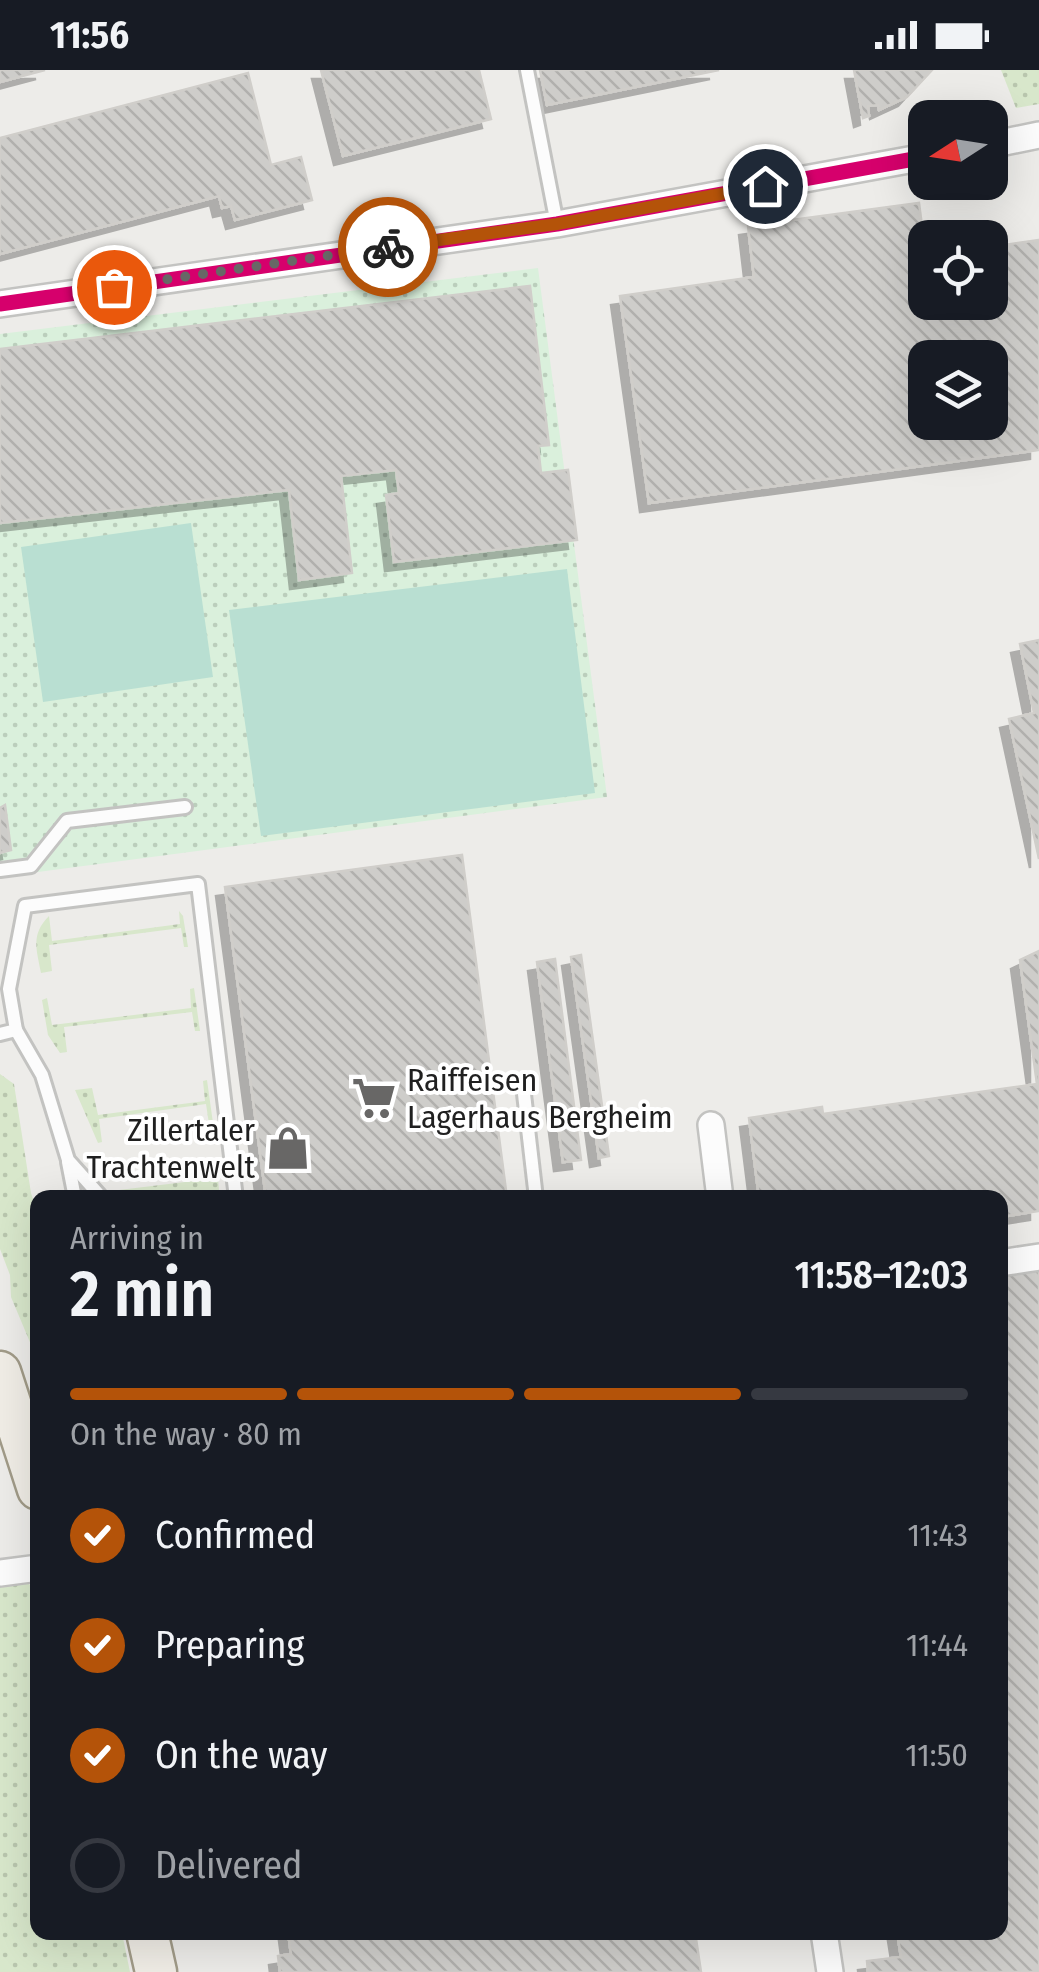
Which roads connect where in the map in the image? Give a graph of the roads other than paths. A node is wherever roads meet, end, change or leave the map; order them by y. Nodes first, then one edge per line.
1 (527, 70) edge
2 (1039, 136) edge
3 (1008, 142) edge
4 (908, 160) edge
5 (557, 224) junction
6 (0, 304) edge
7 (185, 807) dead end
8 (0, 870) edge
9 (16, 1030) junction
10 (0, 1034) edge
11 (524, 1094) dead end
12 (711, 1124) dead end
13 (68, 1160) junction
14 (74, 1190) edge
15 (95, 1190) edge
16 (235, 1190) edge
17 (535, 1190) edge
18 (719, 1190) edge
19 (1039, 1258) edge
20 (1008, 1263) edge
21 (0, 1372) edge
22 (30, 1465) edge
23 (30, 1569) edge
24 (0, 1573) edge
25 (149, 1940) edge
26 (825, 1940) edge
27 (156, 1972) edge
28 (830, 1972) edge

1 - 5 lane
2 - 3 street
4 - 5 street
5 - 6 street
7 - 8 lane
9 - 10 lane
9 - 13 lane
9 - 16 lane
11 - 17 lane
12 - 18 street
13 - 14 lane
13 - 15 lane
19 - 20 street
21 - 22 main road
23 - 24 street
25 - 27 main road
26 - 28 street

